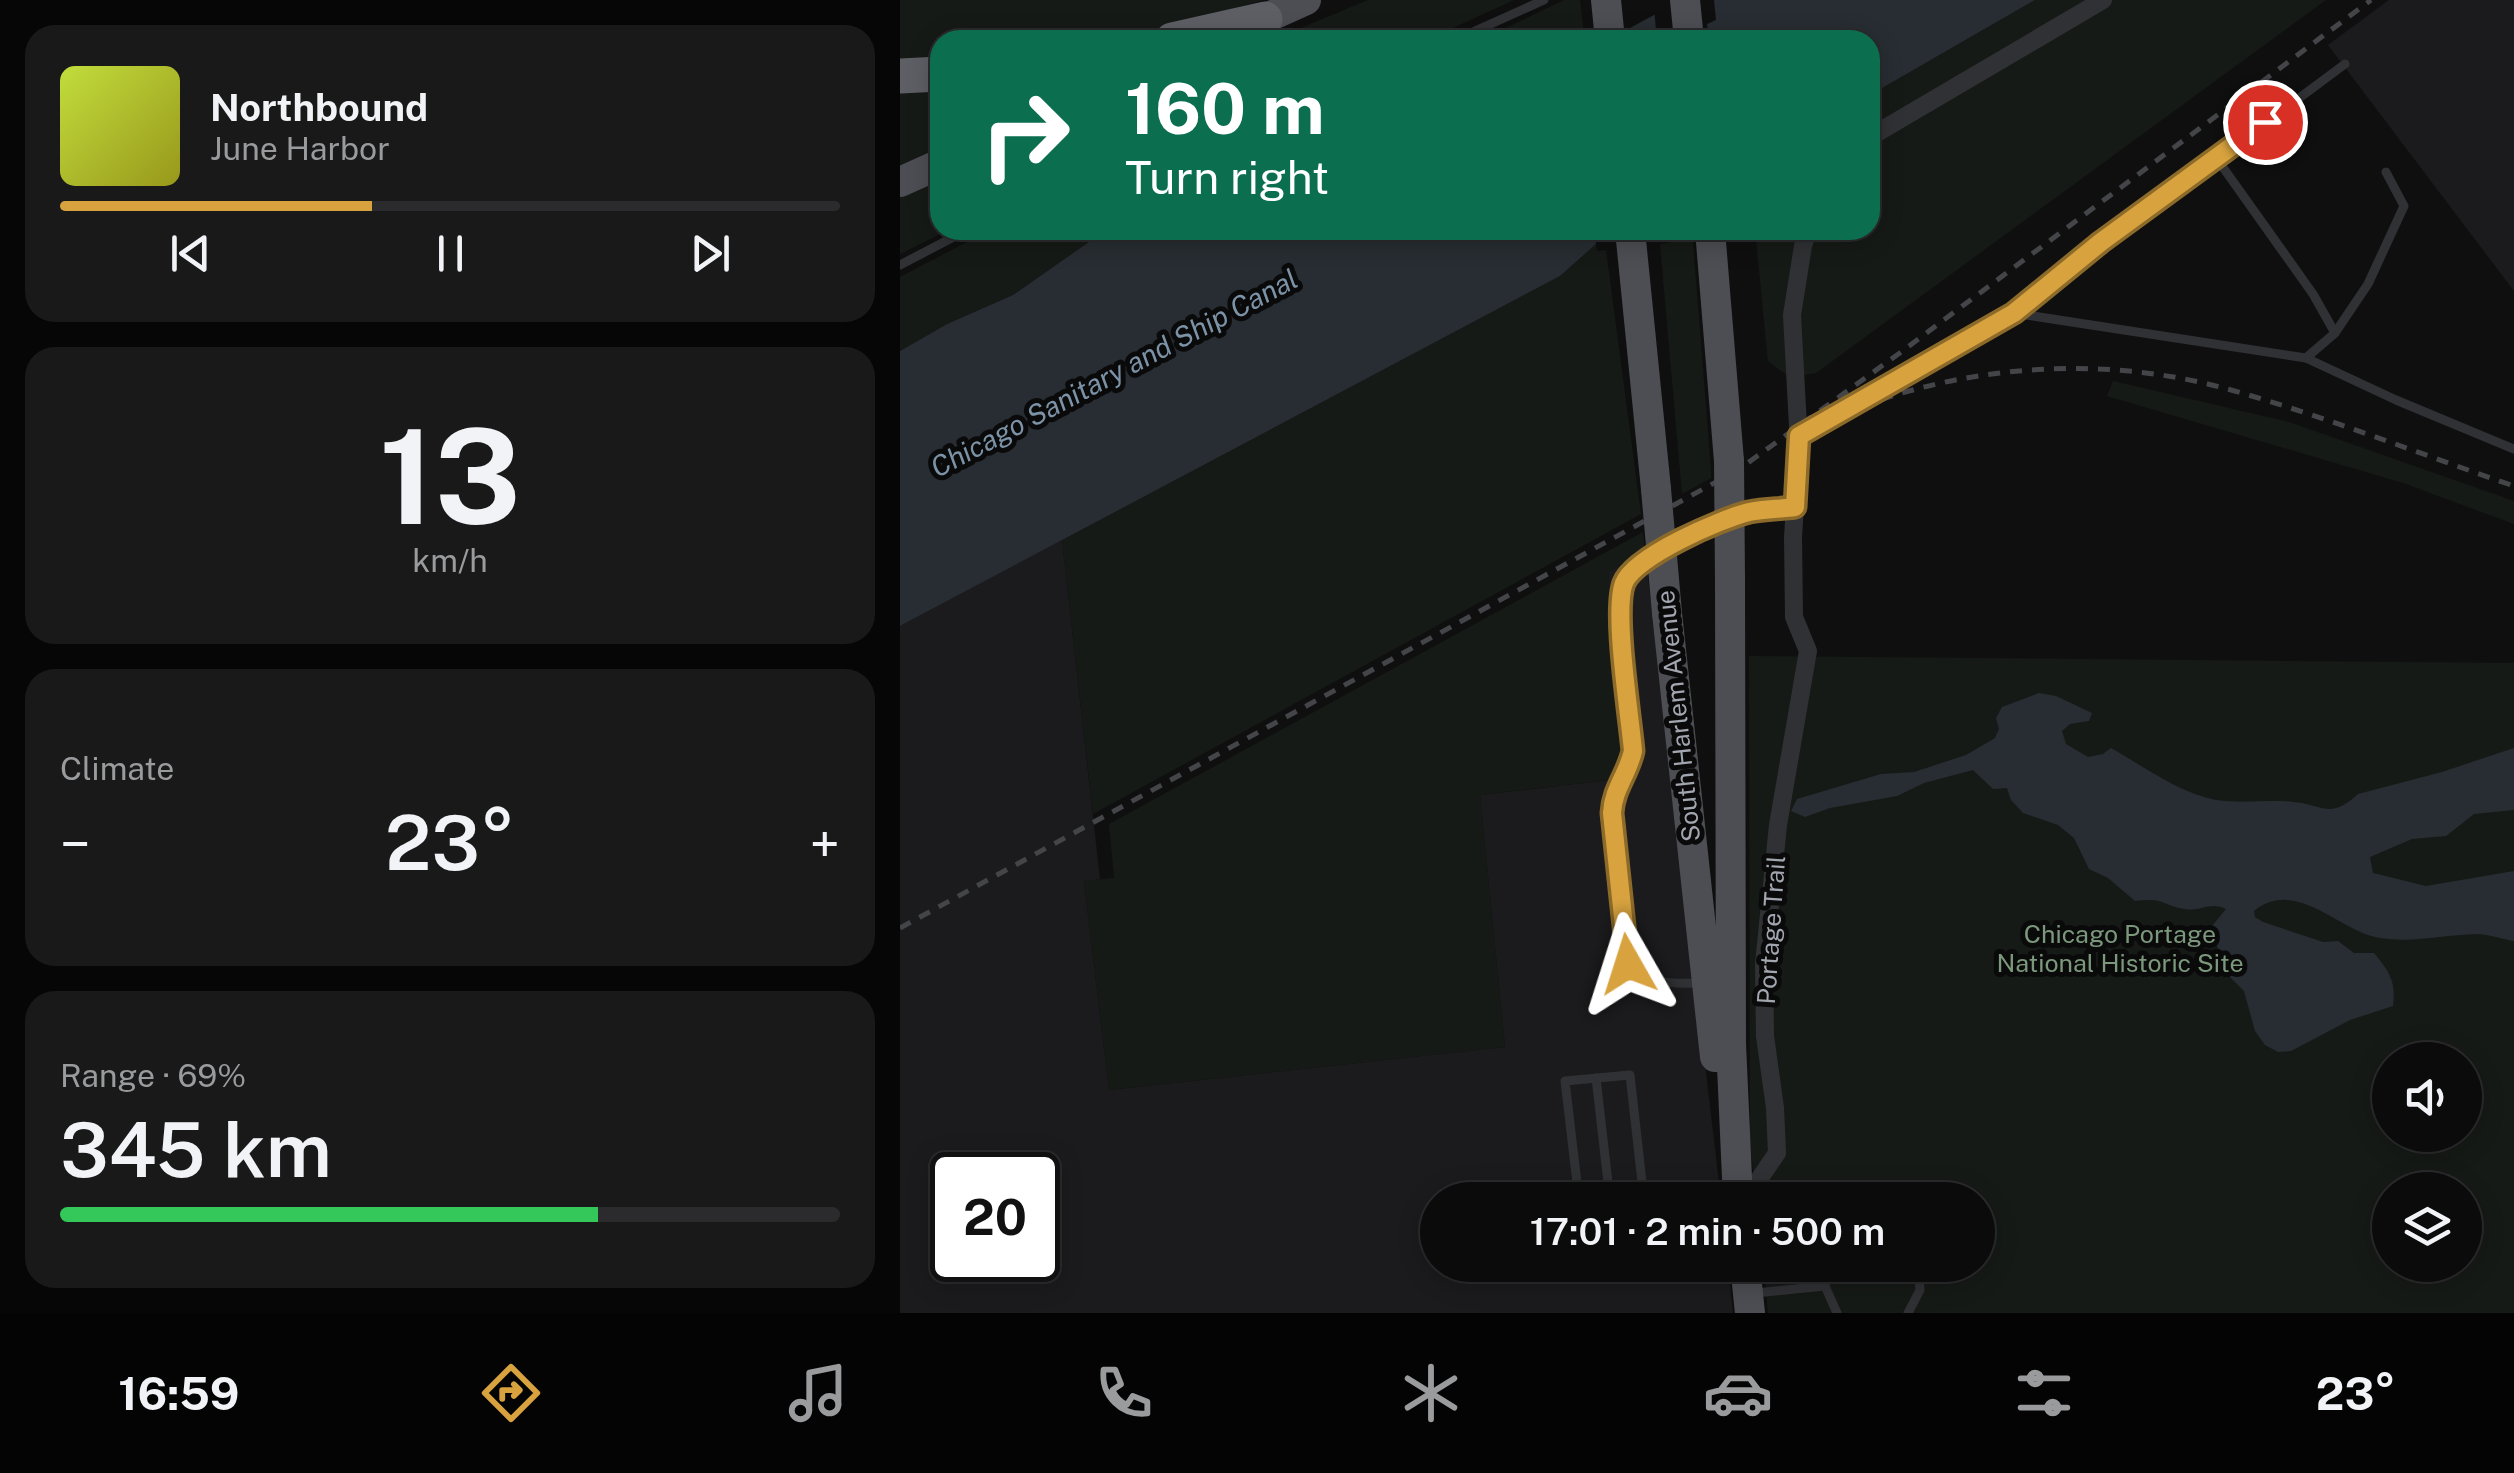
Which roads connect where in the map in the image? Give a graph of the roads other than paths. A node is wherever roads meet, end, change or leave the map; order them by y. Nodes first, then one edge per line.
1 (1306, 0) edge
2 (1544, 0) edge
3 (1606, 0) edge
4 (1685, 0) edge
5 (2103, 0) edge
6 (1265, 19) junction
7 (1216, 30) edge
8 (1239, 30) edge
9 (1477, 30) edge
10 (1609, 30) edge
11 (1688, 30) edge
12 (2345, 64) dead end
13 (930, 74) edge
14 (900, 76) edge
15 (1880, 131) edge
16 (2216, 158) junction
17 (930, 168) edge
18 (2386, 172) dead end
19 (900, 182) edge
20 (948, 240) edge
21 (1631, 240) edge
22 (1711, 240) edge
23 (1804, 240) edge
24 (900, 265) edge
25 (2014, 313) junction
26 (2335, 333) junction
27 (2306, 358) junction
28 (1799, 436) junction
29 (2514, 449) edge
30 (1795, 507) junction
31 (1706, 984) junction
32 (1596, 1078) junction
33 (1577, 1182) edge
34 (1608, 1182) edge
35 (1642, 1182) edge
36 (1737, 1182) edge
37 (1739, 1182) edge
38 (1754, 1182) edge
39 (1826, 1282) edge
40 (1919, 1282) edge
41 (1826, 1286) junction
42 (1748, 1291) edge
43 (1838, 1313) edge
44 (1908, 1313) edge

1 - 6 main road
2 - 9 lane
3 - 10 main road
4 - 11 main road
5 - 15 street
6 - 7 highway
6 - 8 main road
12 - 16 lane
13 - 14 highway
16 - 25 lane
16 - 26 lane
17 - 19 main road
18 - 26 lane
20 - 24 lane
21 - 31 main road, South Harlem Avenue, bridge
22 - 37 main road, South Harlem Avenue, bridge
23 - 28 street
25 - 27 lane
25 - 28 lane
26 - 27 lane
27 - 29 lane
28 - 30 street
30 - 31 lane
30 - 38 street, Portage Trail
31 - 36 main road, South Harlem Avenue
32 - 33 lane
32 - 34 lane
32 - 35 lane
39 - 41 lane
40 - 44 lane
41 - 42 lane
41 - 43 lane

